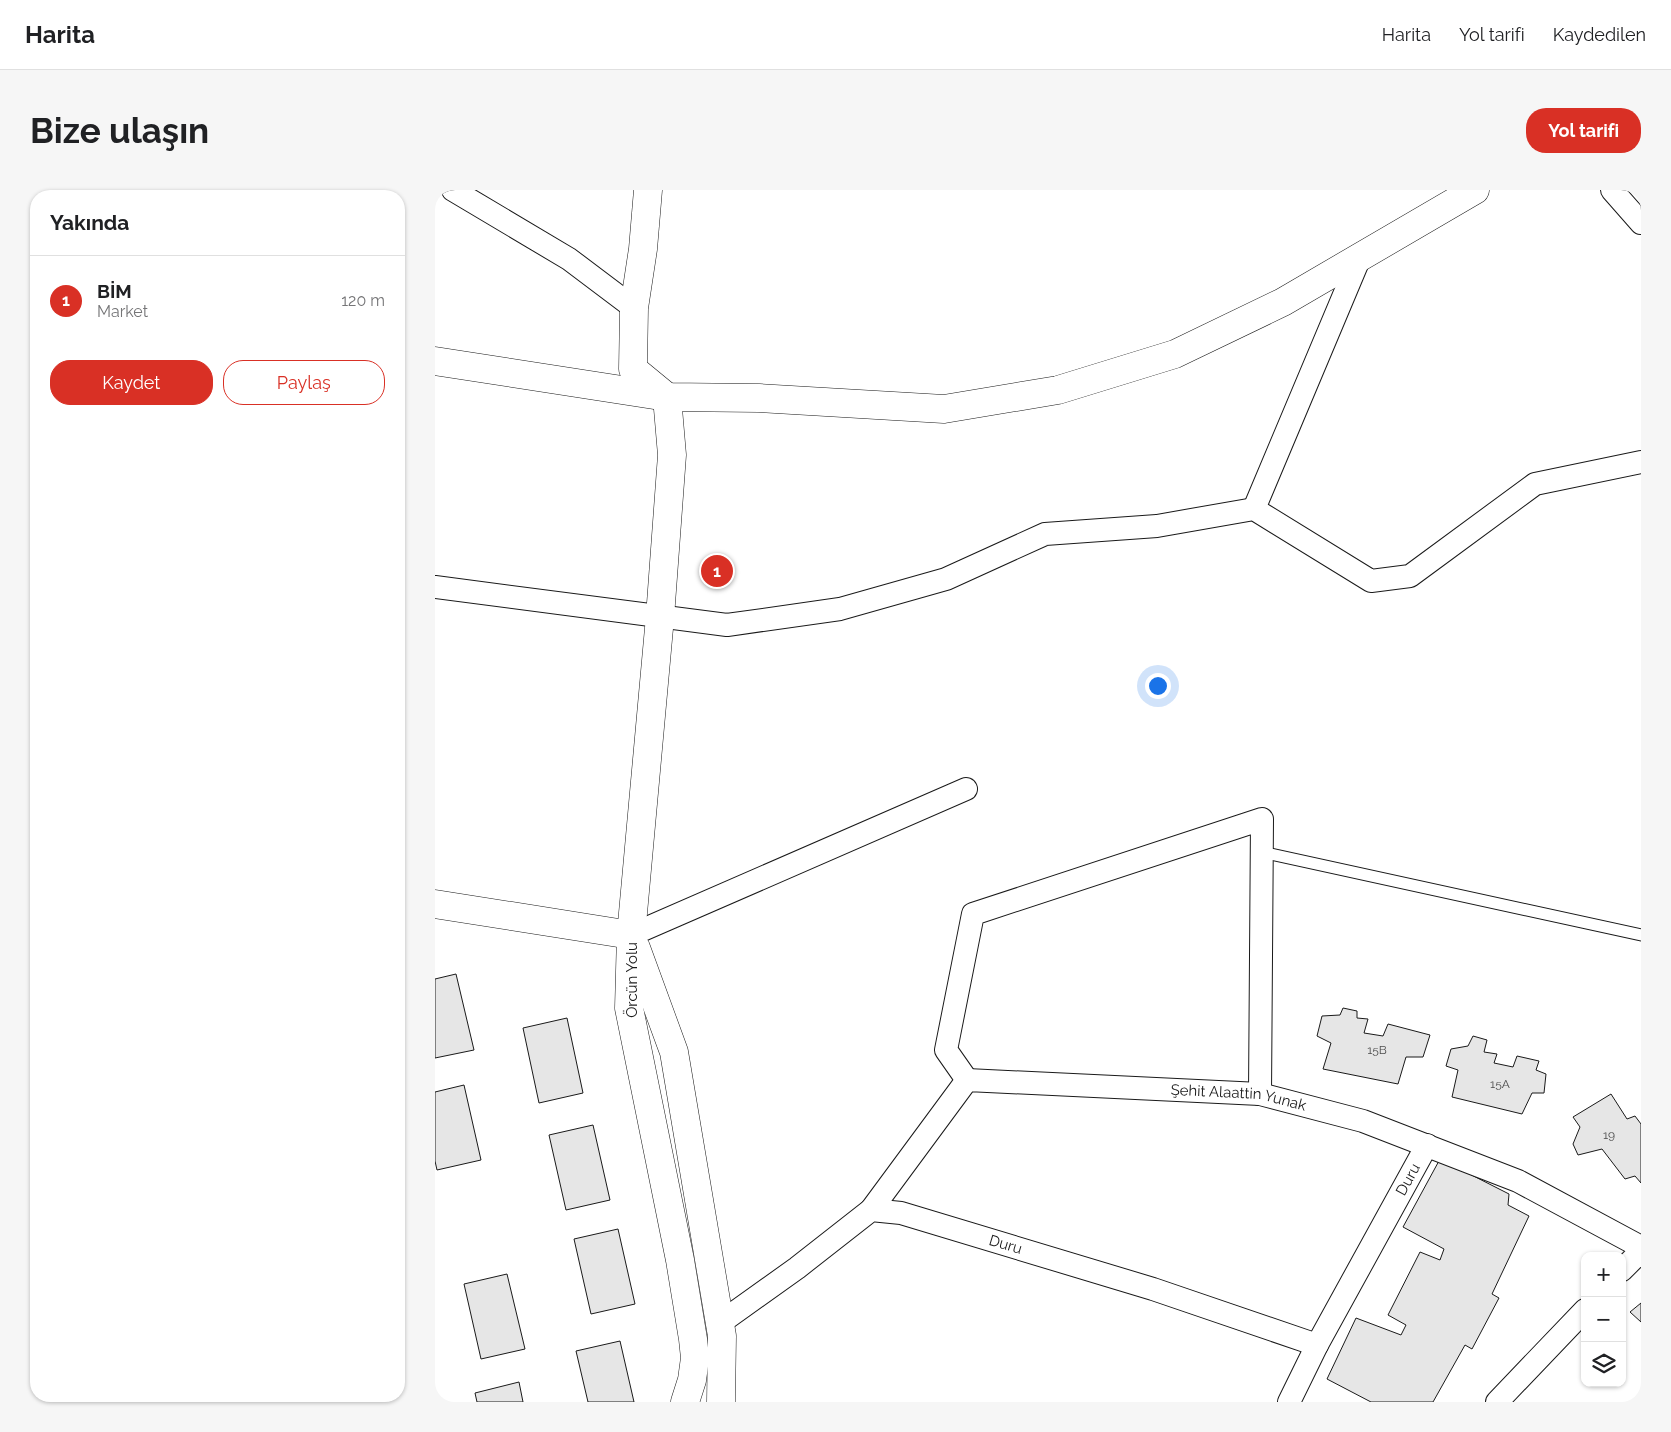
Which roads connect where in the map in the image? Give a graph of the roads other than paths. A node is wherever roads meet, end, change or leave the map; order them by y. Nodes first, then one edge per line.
1 (453, 190) edge
2 (648, 190) edge
3 (1475, 190) edge
4 (1612, 190) edge
5 (1641, 223) edge
6 (1360, 257) junction
7 (634, 308) junction
8 (435, 361) edge
9 (667, 397) junction
10 (1641, 462) edge
11 (1254, 509) junction
12 (435, 587) edge
13 (660, 617) junction
14 (966, 789) dead end
15 (1261, 852) junction
16 (435, 904) edge
17 (631, 935) junction
18 (1641, 935) edge
19 (967, 1080) junction
20 (1261, 1094) junction
21 (1427, 1145) junction
22 (871, 1210) junction
23 (1641, 1249) edge
24 (1626, 1266) edge
25 (1581, 1314) edge
26 (720, 1323) junction
27 (1317, 1345) junction
28 (685, 1402) edge
29 (721, 1402) edge
30 (1289, 1402) edge
31 (1497, 1402) edge

1 - 7 street
2 - 7 street
3 - 6 street
4 - 5 street
6 - 9 street
6 - 11 street
7 - 9 street
8 - 9 street
9 - 13 street
10 - 11 street
11 - 13 street
12 - 13 street
13 - 17 street
14 - 17 street
15 - 18 lane
15 - 19 street
15 - 20 street
16 - 17 street
17 - 26 street, Örcün Yolu
17 - 28 street, Örcün Yolu
19 - 20 street, Şehit Alaattin Yunak
19 - 22 street
20 - 21 street, Şehit Alaattin Yunak
21 - 23 street, Şehit Alaattin Yunak
21 - 27 street, Duru
22 - 26 street
22 - 27 street, Duru
23 - 24 street
25 - 31 street
26 - 29 street, Örcün Yolu
27 - 30 street, Duru

